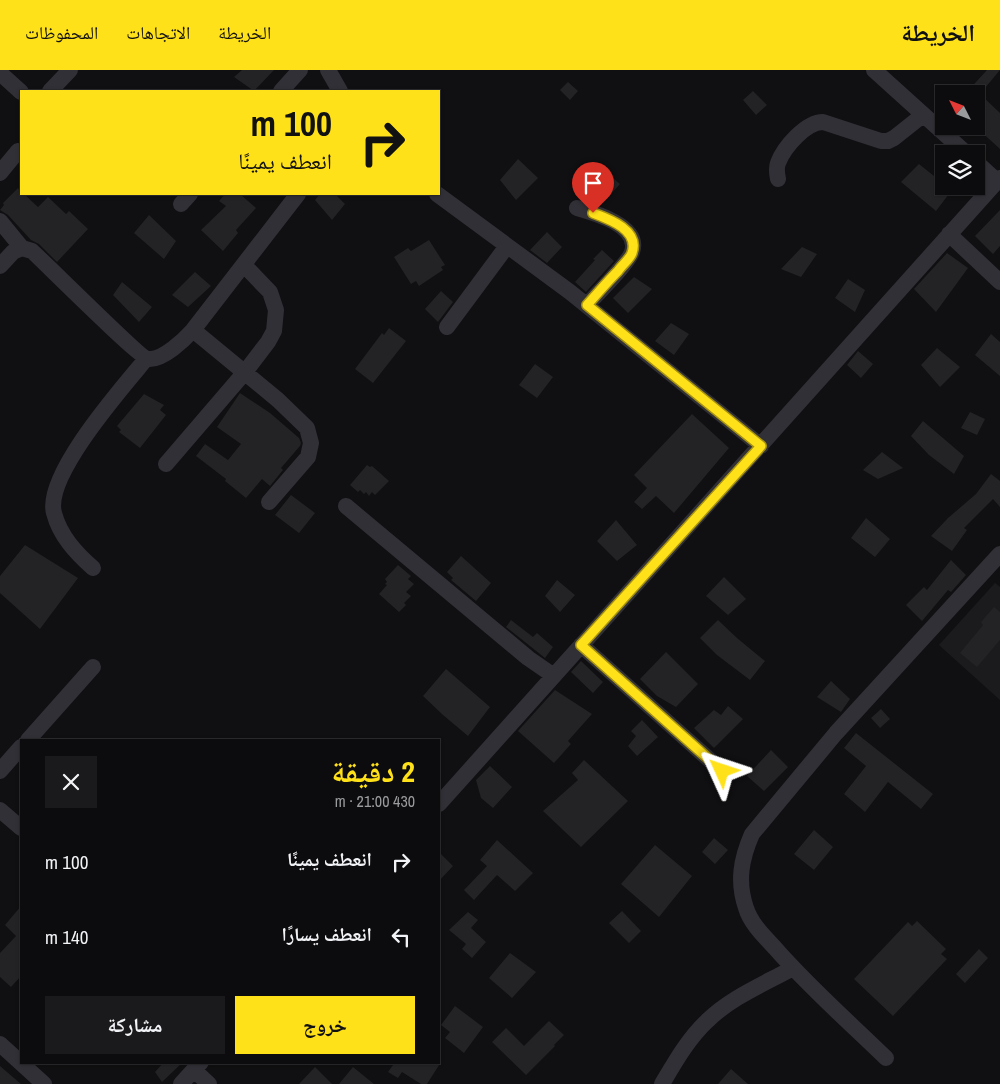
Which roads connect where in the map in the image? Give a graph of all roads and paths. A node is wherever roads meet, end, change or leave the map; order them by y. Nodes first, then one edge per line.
1 (70, 70) edge
2 (300, 70) edge
3 (328, 70) edge
4 (874, 70) edge
5 (0, 73) edge
6 (51, 90) edge
7 (282, 90) edge
8 (339, 90) edge
9 (20, 91) edge
10 (923, 114) junction
11 (957, 145) edge
12 (18, 151) dead end
13 (985, 169) edge
14 (0, 173) edge
15 (778, 179) dead end
16 (998, 179) edge
17 (297, 195) edge
18 (438, 195) edge
19 (577, 208) dead end
20 (0, 221) edge
21 (949, 234) junction
22 (507, 246) junction
23 (22, 248) junction
24 (244, 265) junction
25 (0, 266) edge
26 (1000, 282) edge
27 (587, 305) junction
28 (447, 326) dead end
29 (193, 330) junction
30 (146, 359) junction
31 (244, 372) junction
32 (761, 446) junction
33 (166, 464) dead end
34 (269, 502) dead end
35 (346, 506) dead end
36 (1000, 554) edge
37 (93, 568) dead end
38 (581, 645) junction
39 (93, 666) dead end
40 (554, 676) junction
41 (29, 739) edge
42 (20, 748) edge
43 (0, 771) edge
44 (722, 771) dead end
45 (440, 803) edge
46 (0, 810) edge
47 (20, 827) edge
48 (793, 968) junction
49 (0, 1044) edge
50 (886, 1058) dead end
51 (20, 1062) edge
52 (22, 1064) edge
53 (198, 1066) edge
54 (44, 1084) edge
55 (181, 1084) edge
56 (209, 1084) edge
57 (662, 1084) edge

1 - 6 street
2 - 7 street
3 - 8 street
4 - 10 street
5 - 9 street
10 - 11 street
10 - 15 street
12 - 14 street
13 - 16 street
16 - 21 street
17 - 24 street
18 - 22 street
19 - 27 street
20 - 23 street
21 - 26 street
21 - 32 street
22 - 27 street
22 - 28 street
23 - 25 street
23 - 30 street
24 - 29 street
24 - 31 street
27 - 32 street
29 - 30 street
29 - 31 street
30 - 37 street
31 - 33 street
31 - 34 street
32 - 38 street
35 - 40 street
36 - 48 street
38 - 40 street
38 - 44 street
39 - 41 street
40 - 45 street
42 - 43 street
46 - 47 street
48 - 50 street
48 - 57 street
49 - 51 street
52 - 54 street
53 - 55 street
53 - 56 street

